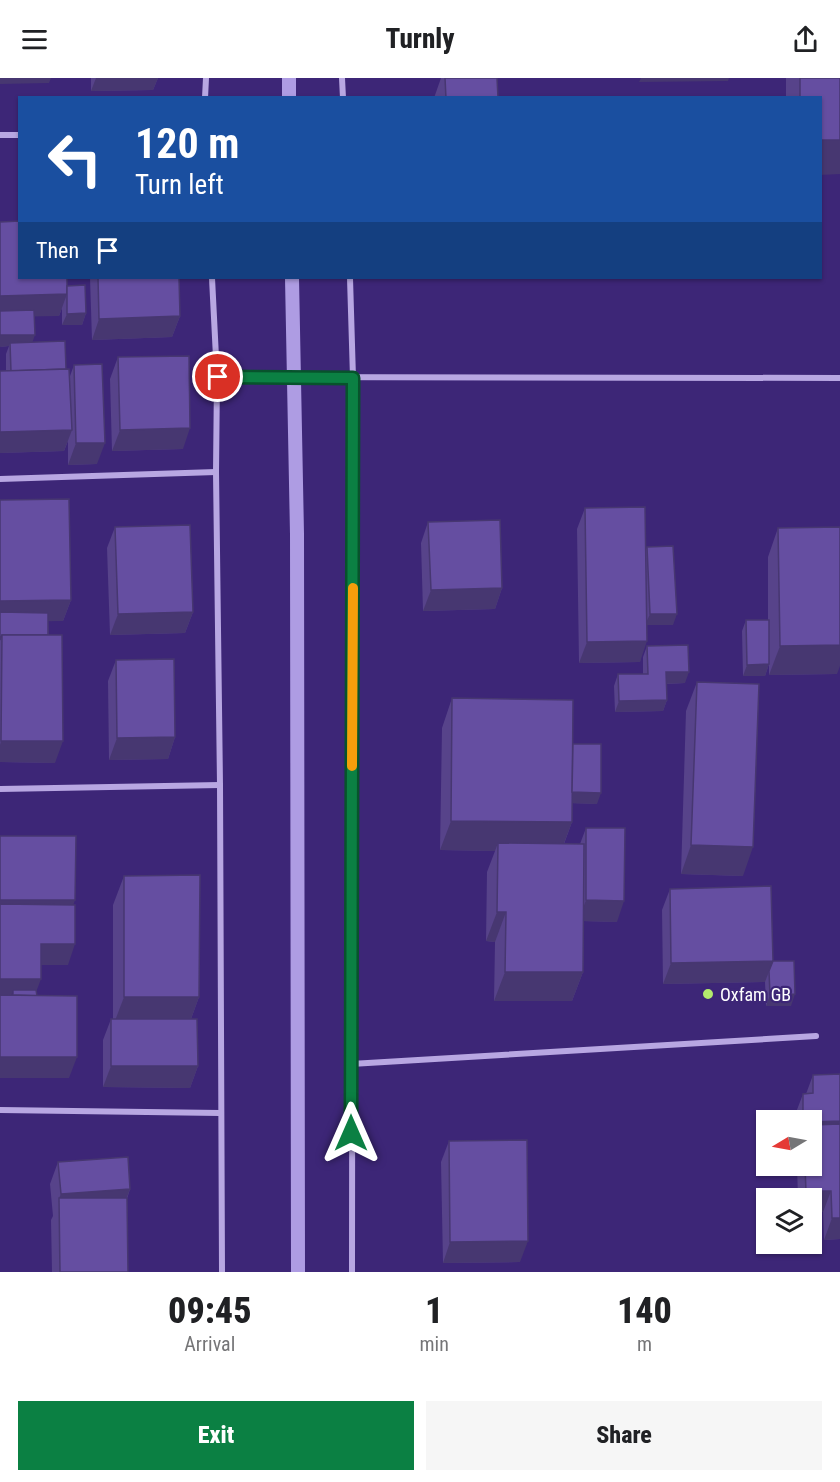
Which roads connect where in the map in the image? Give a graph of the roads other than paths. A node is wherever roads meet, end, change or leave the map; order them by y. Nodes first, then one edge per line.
1 (206, 78) edge
2 (342, 78) edge
3 (206, 96) edge
4 (343, 96) edge
5 (0, 135) edge
6 (18, 135) edge
7 (212, 279) edge
8 (350, 279) edge
9 (218, 377) junction
10 (353, 378) junction
11 (840, 378) edge
12 (216, 472) junction
13 (0, 479) edge
14 (220, 784) junction
15 (0, 789) edge
16 (816, 1036) dead end
17 (351, 1064) junction
18 (0, 1110) edge
19 (220, 1113) junction
20 (222, 1272) edge
21 (352, 1272) edge

1 - 3 street
2 - 4 street
5 - 6 street
7 - 9 street
8 - 10 street
9 - 10 street
9 - 12 street
10 - 11 street
10 - 17 street
12 - 13 street
12 - 14 street
14 - 15 street
14 - 19 street
16 - 17 street
17 - 21 street
18 - 19 street
19 - 20 street

